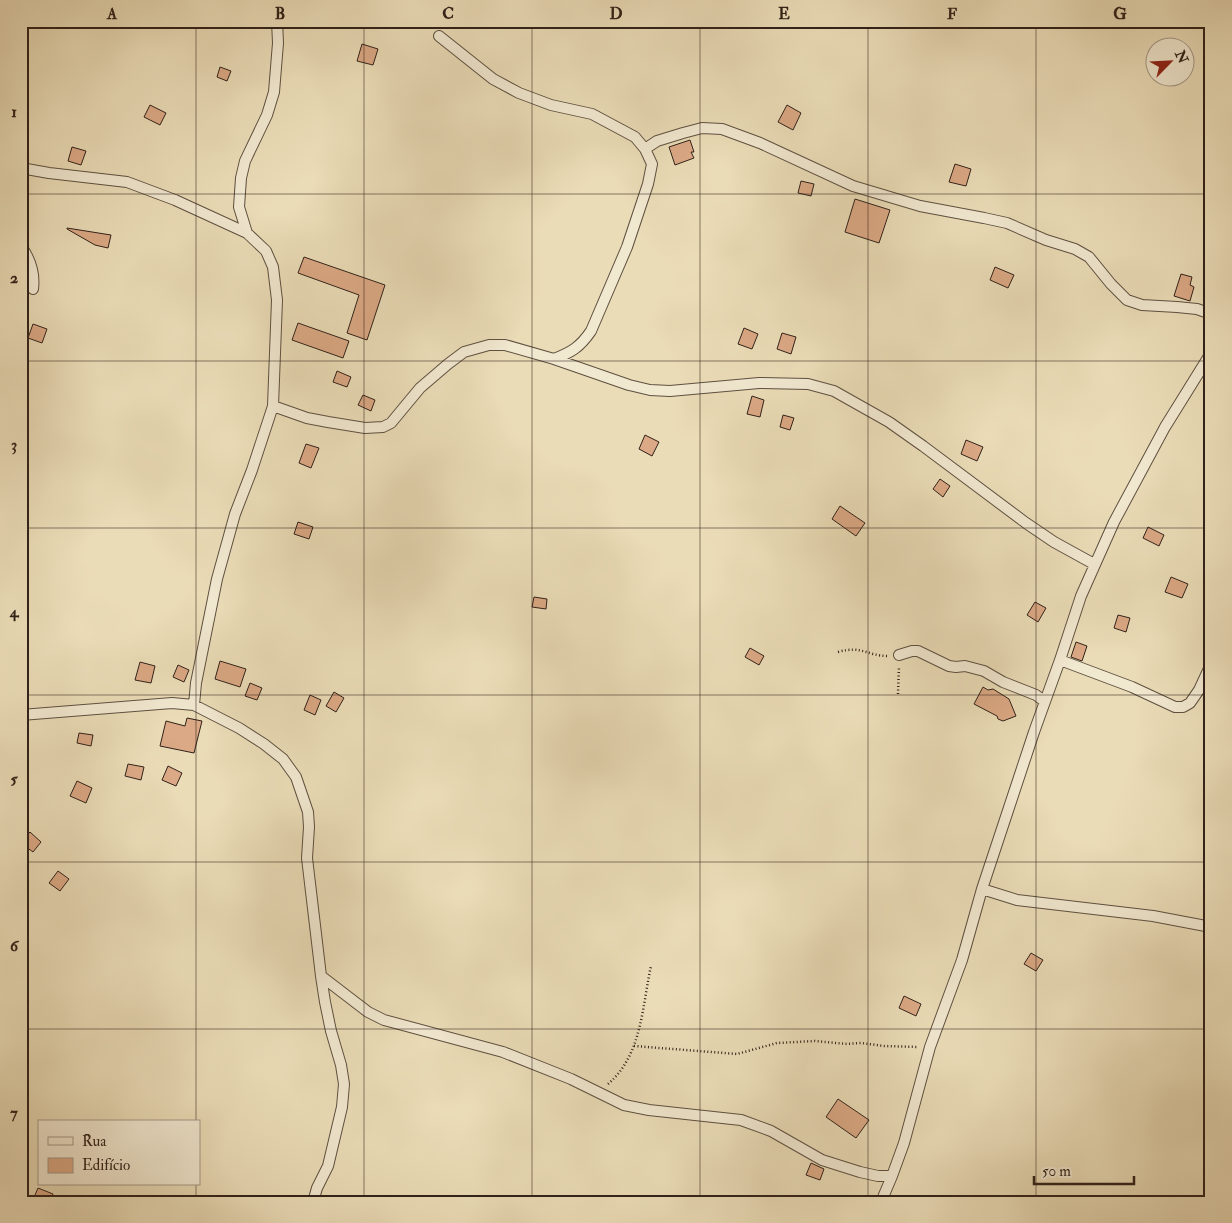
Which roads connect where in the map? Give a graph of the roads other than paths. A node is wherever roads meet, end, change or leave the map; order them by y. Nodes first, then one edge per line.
1 (277, 21) edge
2 (440, 36) dead end
3 (645, 149) junction
4 (21, 168) edge
5 (239, 207) junction
6 (223, 222) junction
7 (247, 233) junction
8 (21, 246) edge
9 (33, 289) dead end
10 (1211, 314) edge
11 (1211, 353) edge
12 (554, 359) junction
13 (273, 406) junction
14 (1094, 564) junction
15 (899, 655) road end
16 (1060, 660) junction
17 (1211, 664) edge
18 (1044, 701) junction
19 (194, 706) junction
20 (21, 715) edge
21 (982, 889) junction
22 (1211, 926) edge
23 (321, 976) junction
24 (892, 1176) junction
25 (313, 1202) edge
26 (881, 1202) edge

1 - 5 street
2 - 3 street
3 - 10 street
3 - 12 street
4 - 6 street
5 - 6 street
5 - 7 street
6 - 7 street
7 - 13 street
8 - 9 street
11 - 14 street
12 - 13 street
12 - 14 street
13 - 19 street
14 - 16 street
15 - 18 street
16 - 17 street
16 - 18 street
18 - 21 street
19 - 20 street
19 - 23 street
21 - 22 street
21 - 24 street
23 - 24 street
23 - 25 street
24 - 26 street

